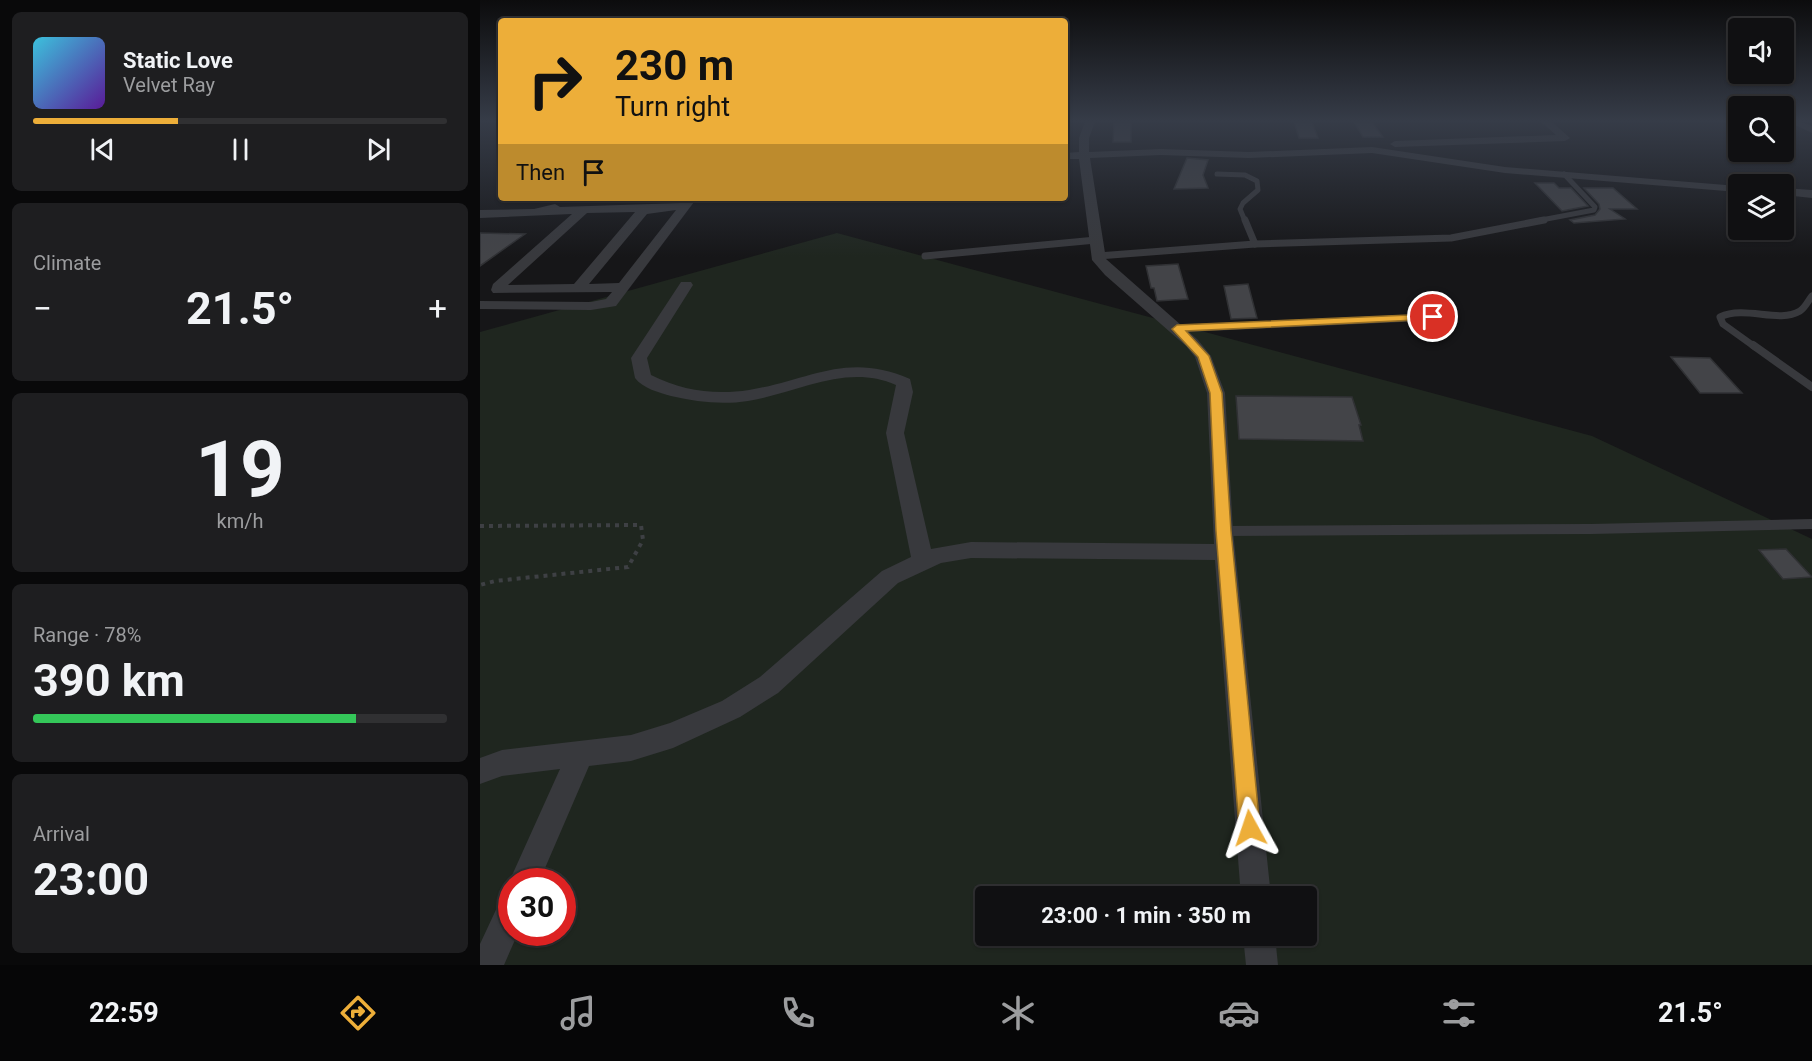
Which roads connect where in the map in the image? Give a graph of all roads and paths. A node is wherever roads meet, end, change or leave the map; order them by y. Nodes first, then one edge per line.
1 (1080, 167) edge
2 (1480, 167) edge
3 (1217, 174) dead end
4 (1564, 174) junction
5 (1728, 188) edge
6 (1794, 193) edge
7 (1811, 195) edge
8 (568, 201) edge
9 (688, 202) edge
10 (653, 208) junction
11 (584, 210) junction
12 (544, 211) junction
13 (480, 214) edge
14 (1255, 244) junction
15 (1097, 248) junction
16 (925, 256) dead end
17 (686, 285) dead end
18 (626, 286) junction
19 (578, 288) junction
20 (1812, 296) edge
21 (480, 305) edge
22 (1433, 317) dead end
23 (1177, 329) junction
24 (1812, 387) edge
25 (1812, 524) edge
26 (480, 526) edge
27 (1224, 542) junction
28 (923, 561) junction
29 (480, 585) edge
30 (581, 754) junction
31 (480, 771) edge
32 (530, 868) edge
33 (1255, 886) edge
34 (498, 940) edge
35 (1260, 946) edge
36 (487, 965) edge
37 (1262, 965) edge

1 - 15 street
2 - 4 street
3 - 14 lane
4 - 5 street
4 - 14 lane
6 - 7 street
8 - 12 street
9 - 10 street
9 - 18 street
10 - 11 street
10 - 19 street
11 - 12 street
11 - 19 street
12 - 13 street
14 - 15 lane
15 - 16 lane
15 - 23 street
17 - 28 street
18 - 19 street
18 - 21 street
20 - 24 lane
22 - 23 lane
23 - 27 street
25 - 27 lane
26 - 29 path
27 - 28 street
27 - 33 street
28 - 30 street
30 - 31 street
30 - 32 street
34 - 36 street
35 - 37 street

